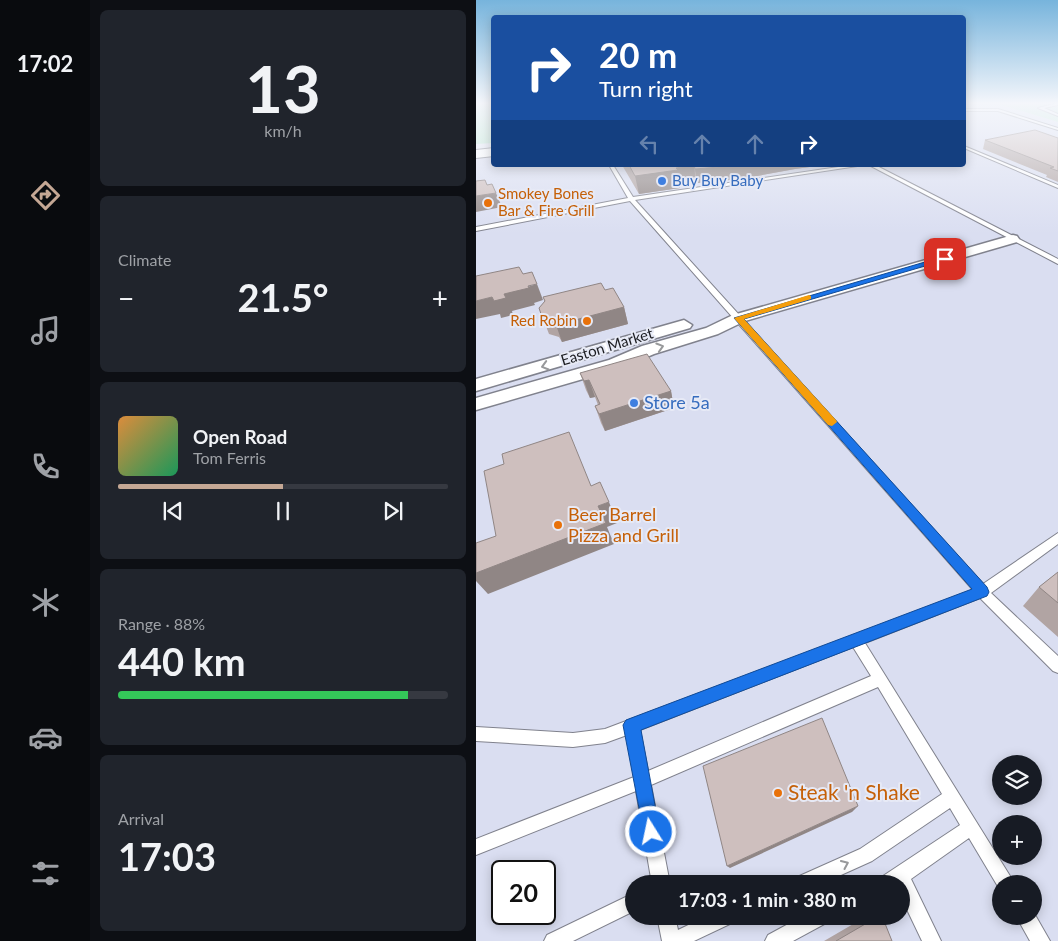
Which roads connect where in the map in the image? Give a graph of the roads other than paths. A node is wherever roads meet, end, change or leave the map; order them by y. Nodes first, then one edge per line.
1 (975, 147) dead end
2 (966, 148) edge
3 (966, 149) edge
4 (491, 153) edge
5 (477, 160) edge
6 (612, 167) edge
7 (848, 167) edge
8 (876, 167) edge
9 (1058, 187) edge
10 (632, 199) junction
11 (476, 229) edge
12 (1013, 239) junction
13 (1058, 262) edge
14 (739, 318) junction
15 (476, 385) edge
16 (476, 404) edge
17 (1058, 538) edge
18 (982, 592) junction
19 (857, 640) junction
20 (1058, 666) edge
21 (881, 679) junction
22 (632, 725) junction
23 (476, 734) edge
24 (642, 781) junction
25 (952, 796) junction
26 (971, 827) junction
27 (476, 847) edge
28 (659, 875) edge
29 (821, 875) edge
30 (900, 875) edge
31 (1000, 875) edge
32 (625, 906) edge
33 (910, 907) edge
34 (668, 925) edge
35 (708, 925) edge
36 (805, 925) edge
37 (1031, 925) edge
38 (553, 941) edge
39 (672, 941) edge
40 (774, 941) edge
41 (932, 941) edge
42 (1040, 941) edge

1 - 2 lane
3 - 9 lane
4 - 5 main road
6 - 10 lane
7 - 10 lane
8 - 12 lane
10 - 11 lane
10 - 14 lane
12 - 13 lane
12 - 14 street, Easton Market
14 -> 15 street, Easton Market
16 -> 14 street, Easton Market
14 - 18 lane
17 - 18 lane
18 - 19 lane
18 - 20 lane
19 - 21 lane
19 - 22 lane
21 - 24 lane
21 - 25 lane
22 - 23 lane
22 - 24 lane
24 - 27 lane
24 - 28 lane
25 - 26 lane
29 -> 25 lane
26 - 30 lane
26 - 31 lane
32 - 38 lane
33 - 41 lane
34 - 39 lane
35 - 39 lane
36 - 40 lane
37 - 42 lane

